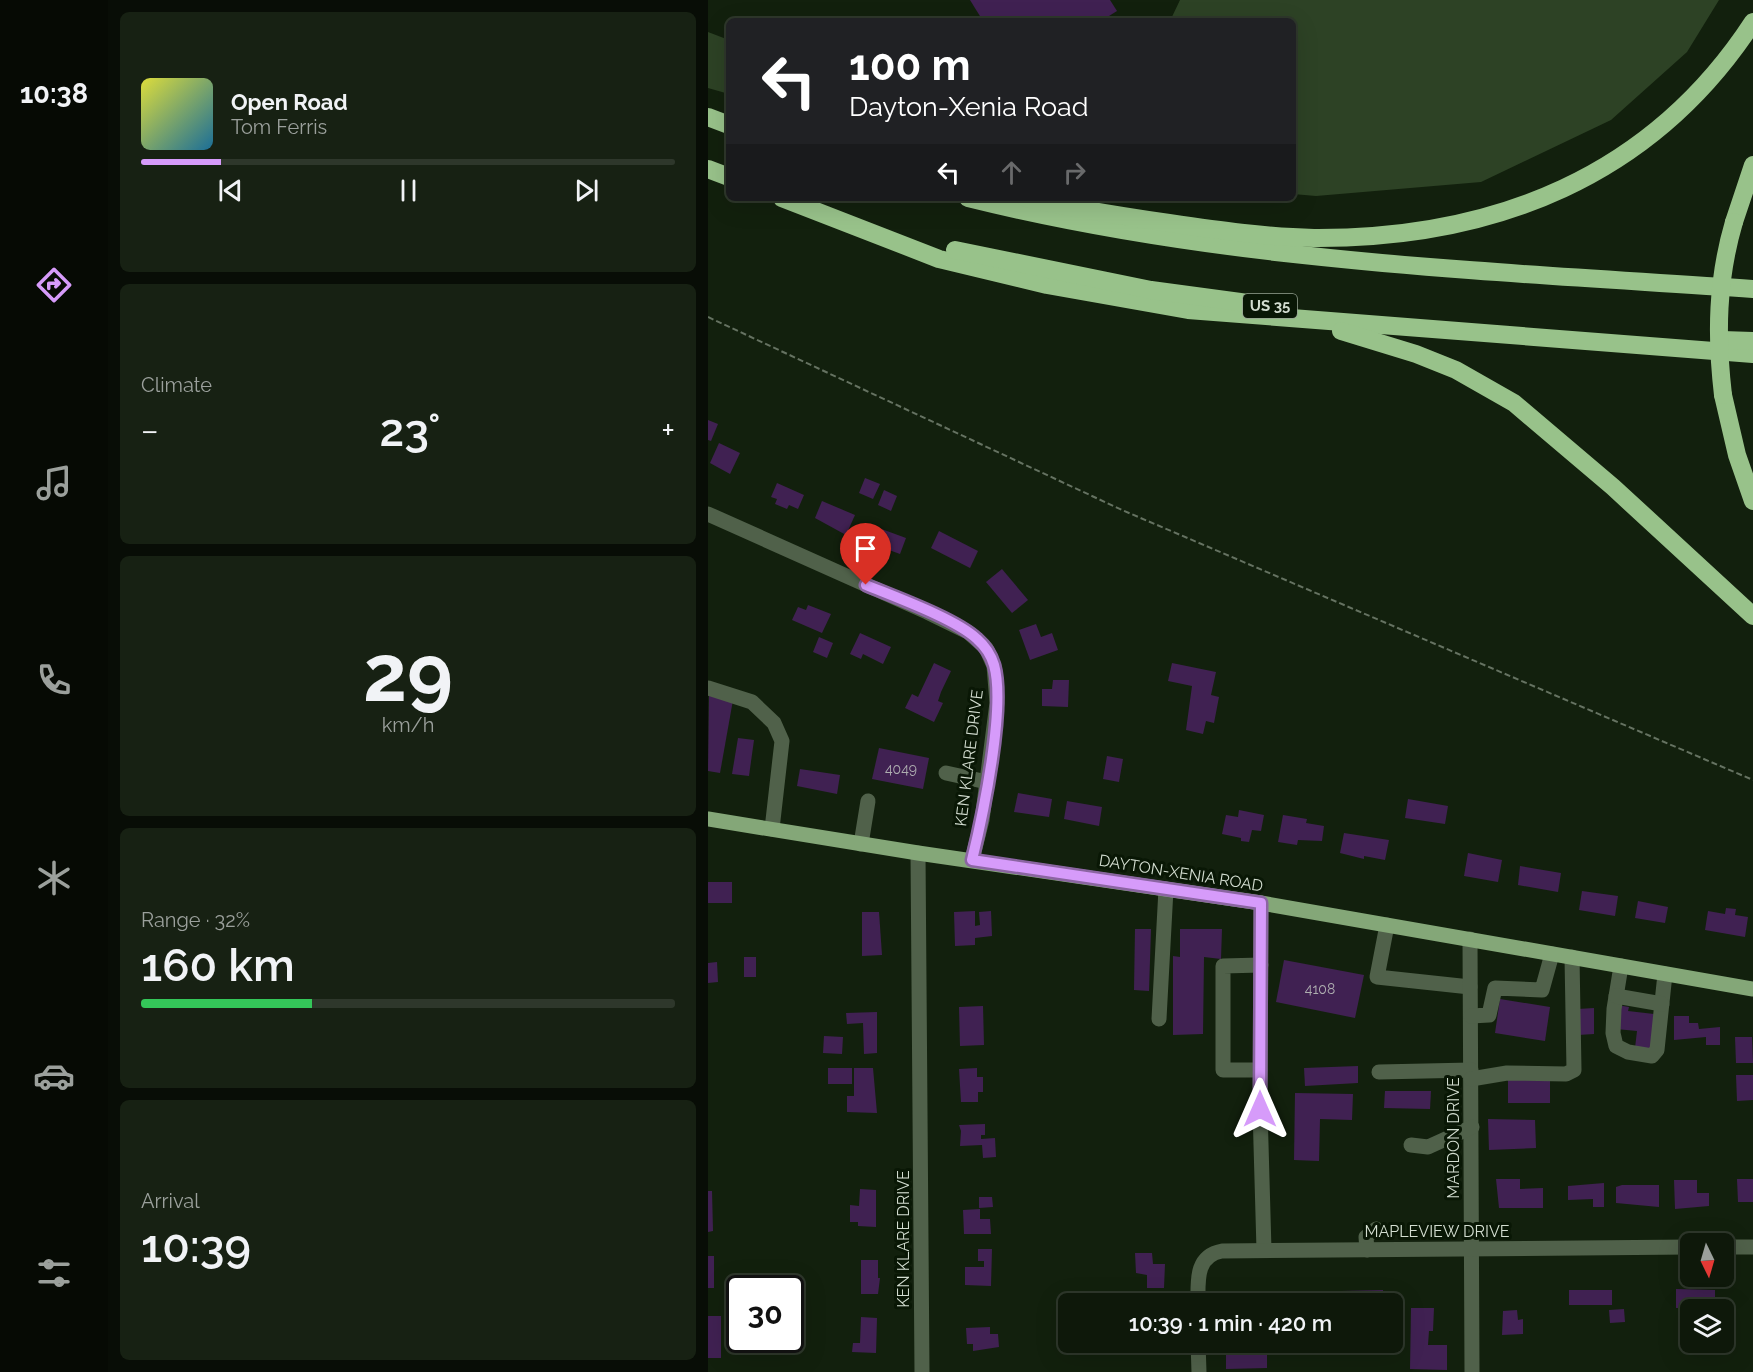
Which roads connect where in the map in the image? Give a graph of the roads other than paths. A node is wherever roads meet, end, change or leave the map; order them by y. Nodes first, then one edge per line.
1 (1753, 22) edge
2 (709, 118) edge
3 (726, 124) edge
4 (1753, 165) edge
5 (708, 169) edge
6 (726, 176) edge
7 (790, 201) edge
8 (983, 201) edge
9 (1039, 201) edge
10 (1753, 289) edge
11 (1317, 322) junction
12 (1753, 341) edge
13 (1753, 354) edge
14 (1753, 501) edge
15 (708, 514) edge
16 (1753, 616) edge
17 (708, 688) edge
18 (946, 773) dead end
19 (987, 782) junction
20 (868, 801) dead end
21 (708, 819) edge
22 (772, 829) junction
23 (861, 844) junction
24 (918, 853) junction
25 (972, 860) junction
26 (1166, 889) junction
27 (1261, 903) junction
28 (1387, 925) junction
29 (1470, 939) junction
30 (1552, 954) junction
31 (1572, 957) junction
32 (1261, 964) junction
33 (1621, 966) junction
34 (1665, 974) junction
35 (1470, 987) junction
36 (1753, 989) edge
37 (1616, 996) junction
38 (1662, 1004) junction
39 (1471, 1016) junction
40 (1158, 1019) dead end
41 (1260, 1070) junction
42 (1379, 1072) dead end
43 (1471, 1074) junction
44 (1472, 1127) junction
45 (1411, 1145) dead end
46 (1376, 1230) dead end
47 (1680, 1247) edge
48 (1734, 1247) edge
49 (1753, 1247) edge
50 (1264, 1250) junction
51 (1367, 1250) junction
52 (1471, 1250) junction
53 (1198, 1293) edge
54 (1198, 1353) edge
55 (922, 1372) edge
56 (1199, 1372) edge
57 (1472, 1372) edge

1 - 9 highway
2 - 3 highway
4 - 14 highway, bridge
5 - 6 highway
7 - 11 highway
7 - 12 highway, US 35
8 - 10 highway
11 - 13 highway
11 - 16 highway
15 - 19 street, KEN KLARE DRIVE
17 - 22 street
18 - 19 street
19 - 25 street, KEN KLARE DRIVE
20 - 23 street
21 - 22 main road, DAYTON-XENIA ROAD
22 - 23 main road, DAYTON-XENIA ROAD
23 - 24 main road, DAYTON-XENIA ROAD
24 - 25 main road, DAYTON-XENIA ROAD
24 - 55 street, KEN KLARE DRIVE
25 - 26 main road, DAYTON-XENIA ROAD
26 - 27 main road, DAYTON-XENIA ROAD
26 - 40 street
27 - 28 main road, DAYTON-XENIA ROAD
27 - 32 street
28 - 29 main road, DAYTON-XENIA ROAD
28 - 35 street
29 - 30 main road, DAYTON-XENIA ROAD
29 - 35 street, MARDON DRIVE
30 - 31 main road, DAYTON-XENIA ROAD
30 - 39 street
31 - 33 main road, DAYTON-XENIA ROAD
31 - 43 street
32 - 41 street
32 - 41 street
33 - 34 main road, DAYTON-XENIA ROAD
33 - 37 street
34 - 36 main road, DAYTON-XENIA ROAD
34 - 38 street
35 - 39 street, MARDON DRIVE
37 - 38 street
37 - 38 street
39 - 43 street, MARDON DRIVE
41 - 50 street
42 - 43 street
43 - 44 street, MARDON DRIVE
44 - 45 street
44 - 52 street, MARDON DRIVE
46 - 51 street
47 - 52 street, MAPLEVIEW DRIVE
48 - 49 street
50 - 51 street, MAPLEVIEW DRIVE
50 - 53 street, MAPLEVIEW DRIVE
51 - 52 street, MAPLEVIEW DRIVE
52 - 57 street, MARDON DRIVE
54 - 56 street

